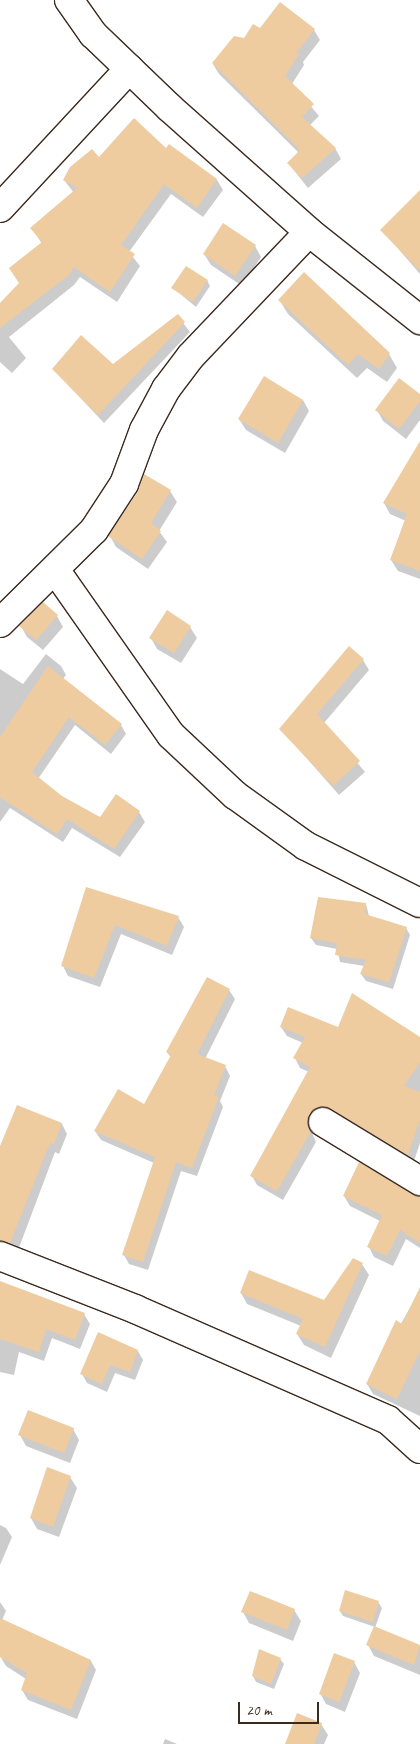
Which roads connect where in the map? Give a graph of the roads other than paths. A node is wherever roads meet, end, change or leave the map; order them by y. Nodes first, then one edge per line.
1 (69, 0) edge
2 (129, 69) junction
3 (0, 208) edge
4 (309, 232) junction
5 (420, 320) edge
6 (56, 571) junction
7 (0, 623) edge
8 (420, 903) edge
9 (323, 1122) dead end
10 (420, 1180) edge
11 (0, 1256) edge
12 (420, 1449) edge

1 - 2 street
2 - 3 street
2 - 4 street
4 - 5 street
4 - 6 street
6 - 7 street
6 - 8 street
9 - 10 street
11 - 12 street

